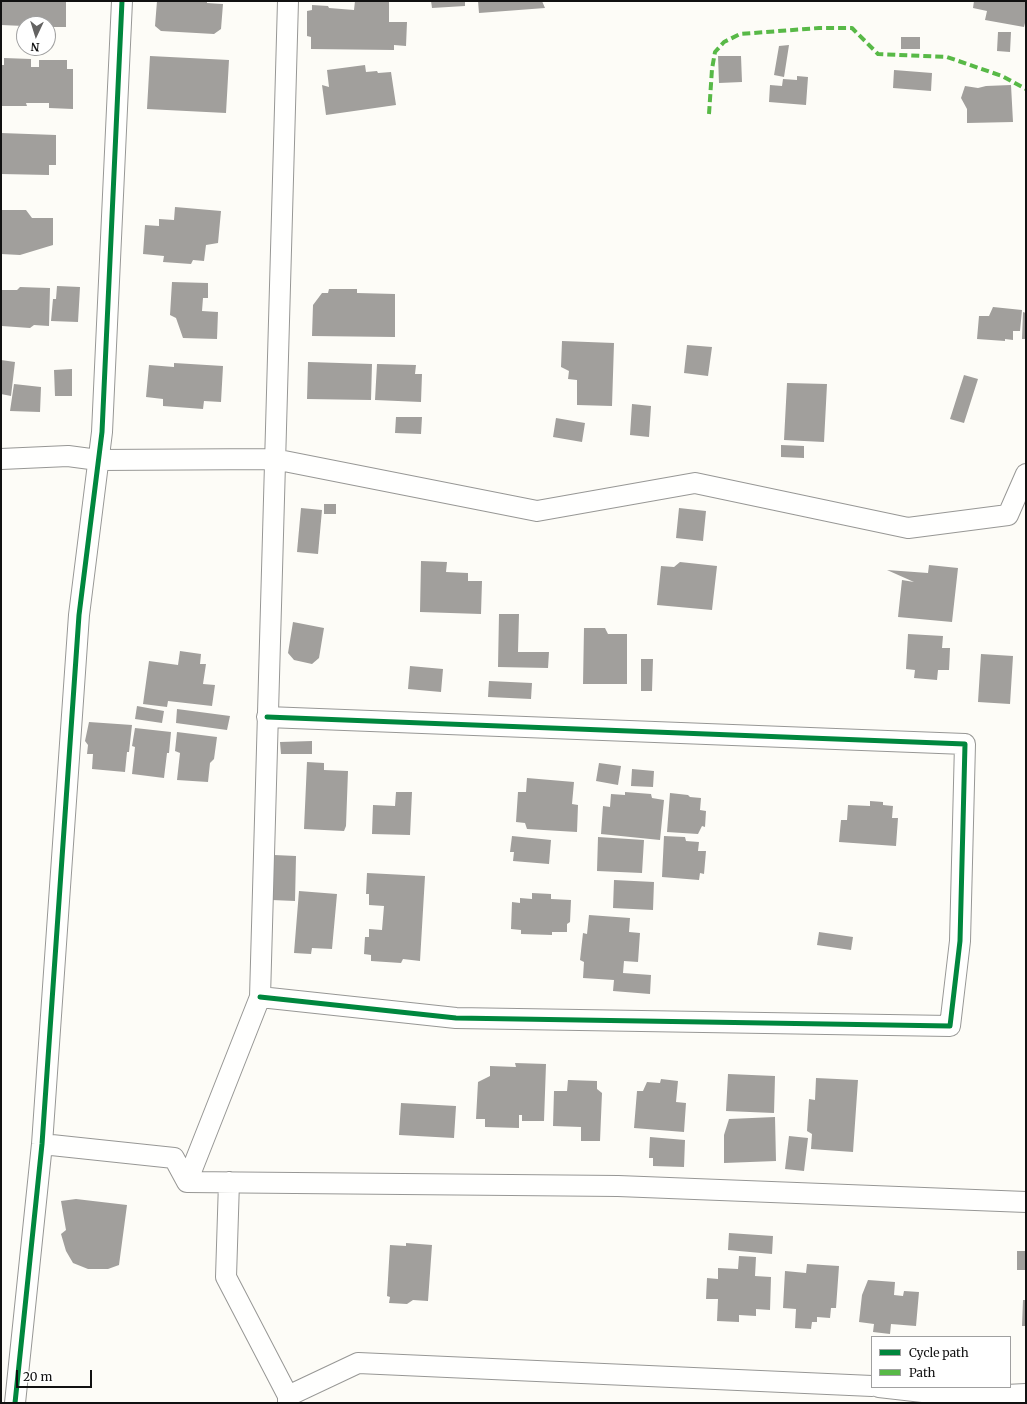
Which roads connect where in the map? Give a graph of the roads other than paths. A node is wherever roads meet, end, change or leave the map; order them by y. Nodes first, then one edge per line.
1 (122, 1) edge
2 (288, 1) edge
3 (274, 458) junction
4 (1, 459) edge
5 (98, 460) junction
6 (1026, 474) edge
7 (267, 716) junction
8 (260, 997) junction
9 (42, 1144) junction
10 (187, 1182) junction
11 (229, 1182) junction
12 (1026, 1202) edge
13 (871, 1386) edge
14 (886, 1388) edge
15 (1026, 1394) edge
16 (288, 1399) edge
17 (966, 1400) edge
18 (15, 1403) edge

1 - 5 street
2 - 3 street
3 - 5 street
3 - 6 street
3 - 7 street
4 - 5 street
5 - 9 street
7 - 8 street
7 - 8 street
8 - 10 street
9 - 10 street
9 - 18 street
10 - 11 street
11 - 12 street
11 - 16 street
13 - 16 street
14 - 17 street
15 - 17 street

